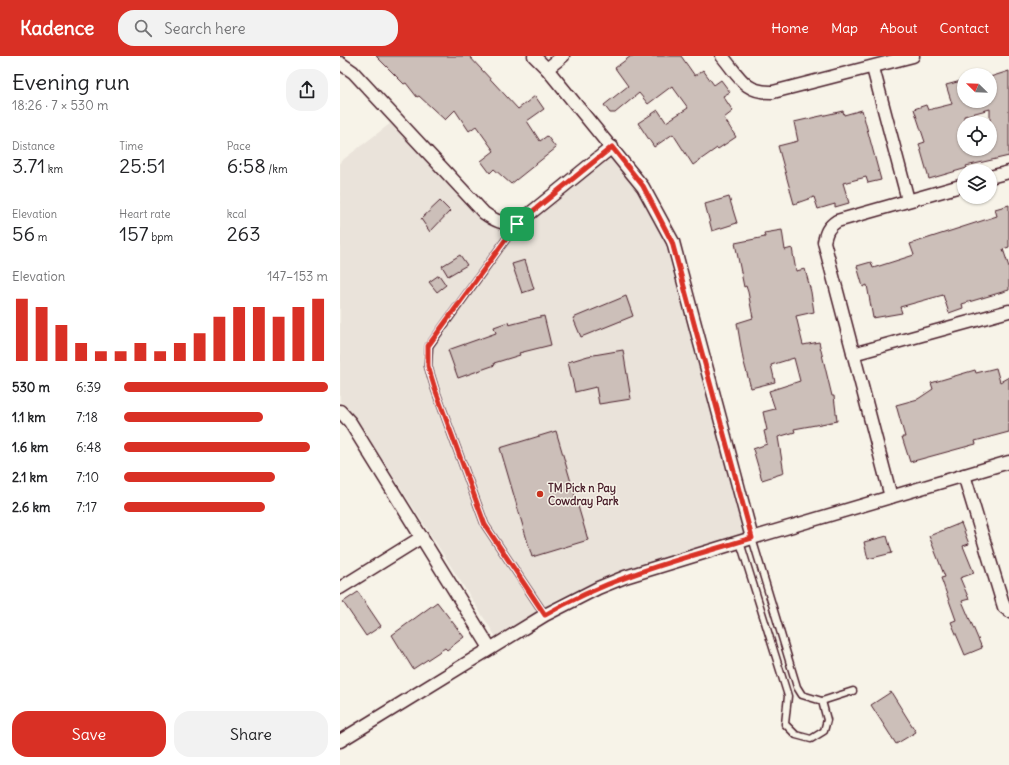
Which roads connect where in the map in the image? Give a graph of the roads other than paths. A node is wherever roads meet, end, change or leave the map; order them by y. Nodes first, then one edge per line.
1 (534, 56) edge
2 (563, 56) edge
3 (722, 56) edge
4 (913, 56) edge
5 (340, 63) edge
6 (548, 68) junction
7 (873, 68) junction
8 (612, 147) junction
9 (1009, 172) edge
10 (997, 176) edge
11 (957, 187) edge
12 (908, 200) junction
13 (517, 224) junction
14 (1009, 311) edge
15 (854, 354) junction
16 (340, 411) edge
17 (1009, 462) edge
18 (964, 475) junction
19 (891, 497) junction
20 (422, 537) junction
21 (752, 538) junction
22 (740, 542) junction
23 (340, 588) edge
24 (1009, 611) edge
25 (545, 615) junction
26 (490, 648) junction
27 (853, 691) dead end
28 (822, 701) junction
29 (340, 741) edge

1 - 6 street
2 - 6 street
3 - 7 street
4 - 7 street
5 - 13 street
6 - 8 street
7 - 12 street
8 - 13 street
8 - 21 street
9 - 10 street
11 - 12 street
12 - 15 street
13 - 25 lane
14 - 15 street
15 - 19 street
16 - 20 street
17 - 18 street
18 - 19 street
18 - 24 street
19 - 21 street
20 - 23 street
20 - 26 street
21 - 22 street
21 - 28 lane
22 - 25 street
22 - 28 lane
25 - 26 street
26 - 29 street
27 - 28 lane

